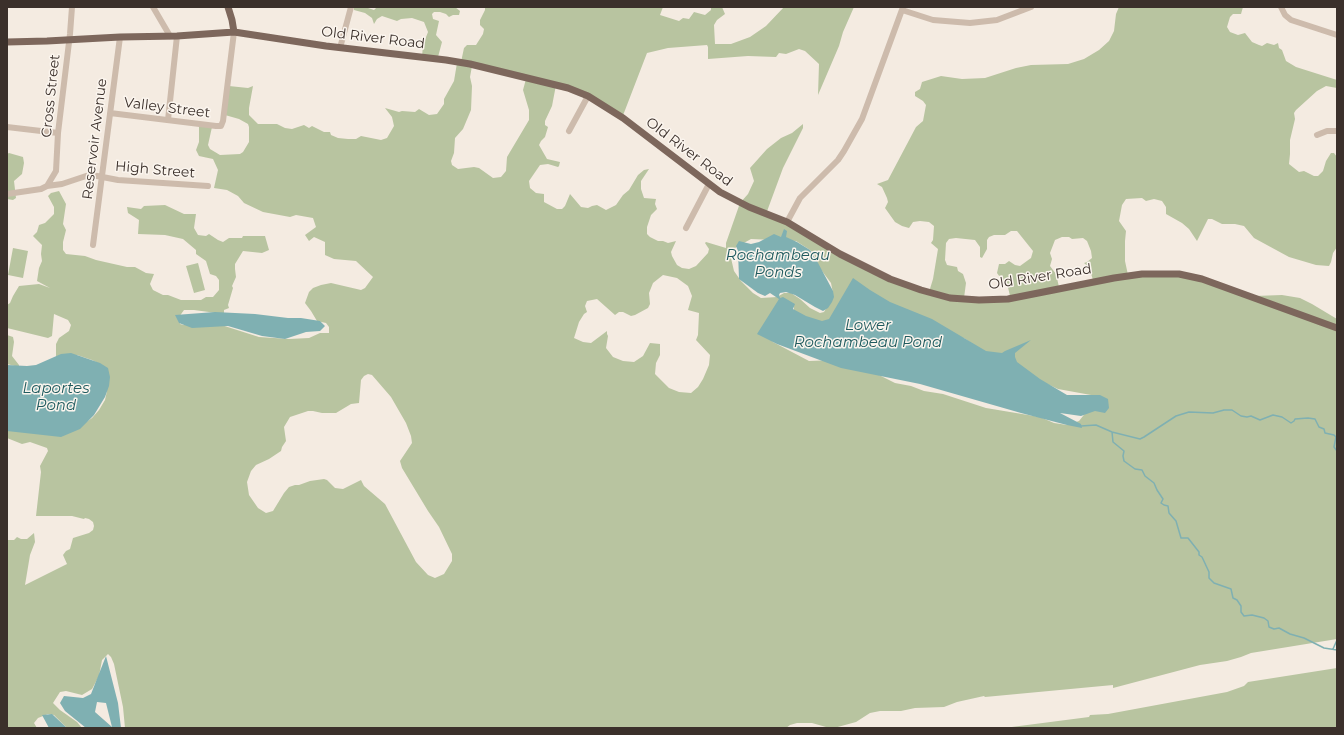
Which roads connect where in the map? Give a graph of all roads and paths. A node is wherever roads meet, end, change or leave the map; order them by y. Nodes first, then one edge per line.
1 (72, 7) edge
2 (153, 7) edge
3 (228, 7) edge
4 (351, 7) edge
5 (1031, 7) edge
6 (1281, 7) edge
7 (903, 8) edge
8 (234, 32) junction
9 (1337, 35) edge
10 (174, 36) junction
11 (120, 37) junction
12 (69, 40) junction
13 (7, 42) edge
14 (340, 48) junction
15 (588, 96) junction
16 (110, 113) junction
17 (168, 120) junction
18 (7, 127) edge
19 (569, 131) dead end
20 (1337, 131) edge
21 (58, 133) junction
22 (1317, 135) dead end
23 (102, 176) junction
24 (709, 184) junction
25 (47, 186) junction
26 (208, 186) dead end
27 (7, 194) edge
28 (787, 222) junction
29 (686, 228) dead end
30 (93, 245) dead end
31 (1337, 328) edge

1 - 12 street, Cross Street
2 - 10 street
3 - 8 main road
4 - 14 street
5 - 7 street
6 - 9 street
7 - 28 street
8 - 10 main road, Old River Road
8 - 14 main road, Old River Road
8 - 17 street, Valley Street
10 - 11 main road, Old River Road
10 - 17 street
11 - 12 main road, Old River Road
11 - 16 street, Reservoir Avenue
12 - 13 main road, Old River Road
12 - 21 street, Cross Street
14 - 15 main road, Old River Road
15 - 19 street
15 - 24 main road, Old River Road
16 - 17 street, Valley Street
16 - 23 street, Reservoir Avenue
18 - 21 street
20 - 22 street
21 - 25 street, Cross Street
23 - 25 street, High Street
23 - 26 street, High Street
23 - 30 street, Reservoir Avenue
24 - 28 main road, Old River Road
24 - 29 street
25 - 27 street, High Street
28 - 31 main road, Old River Road

